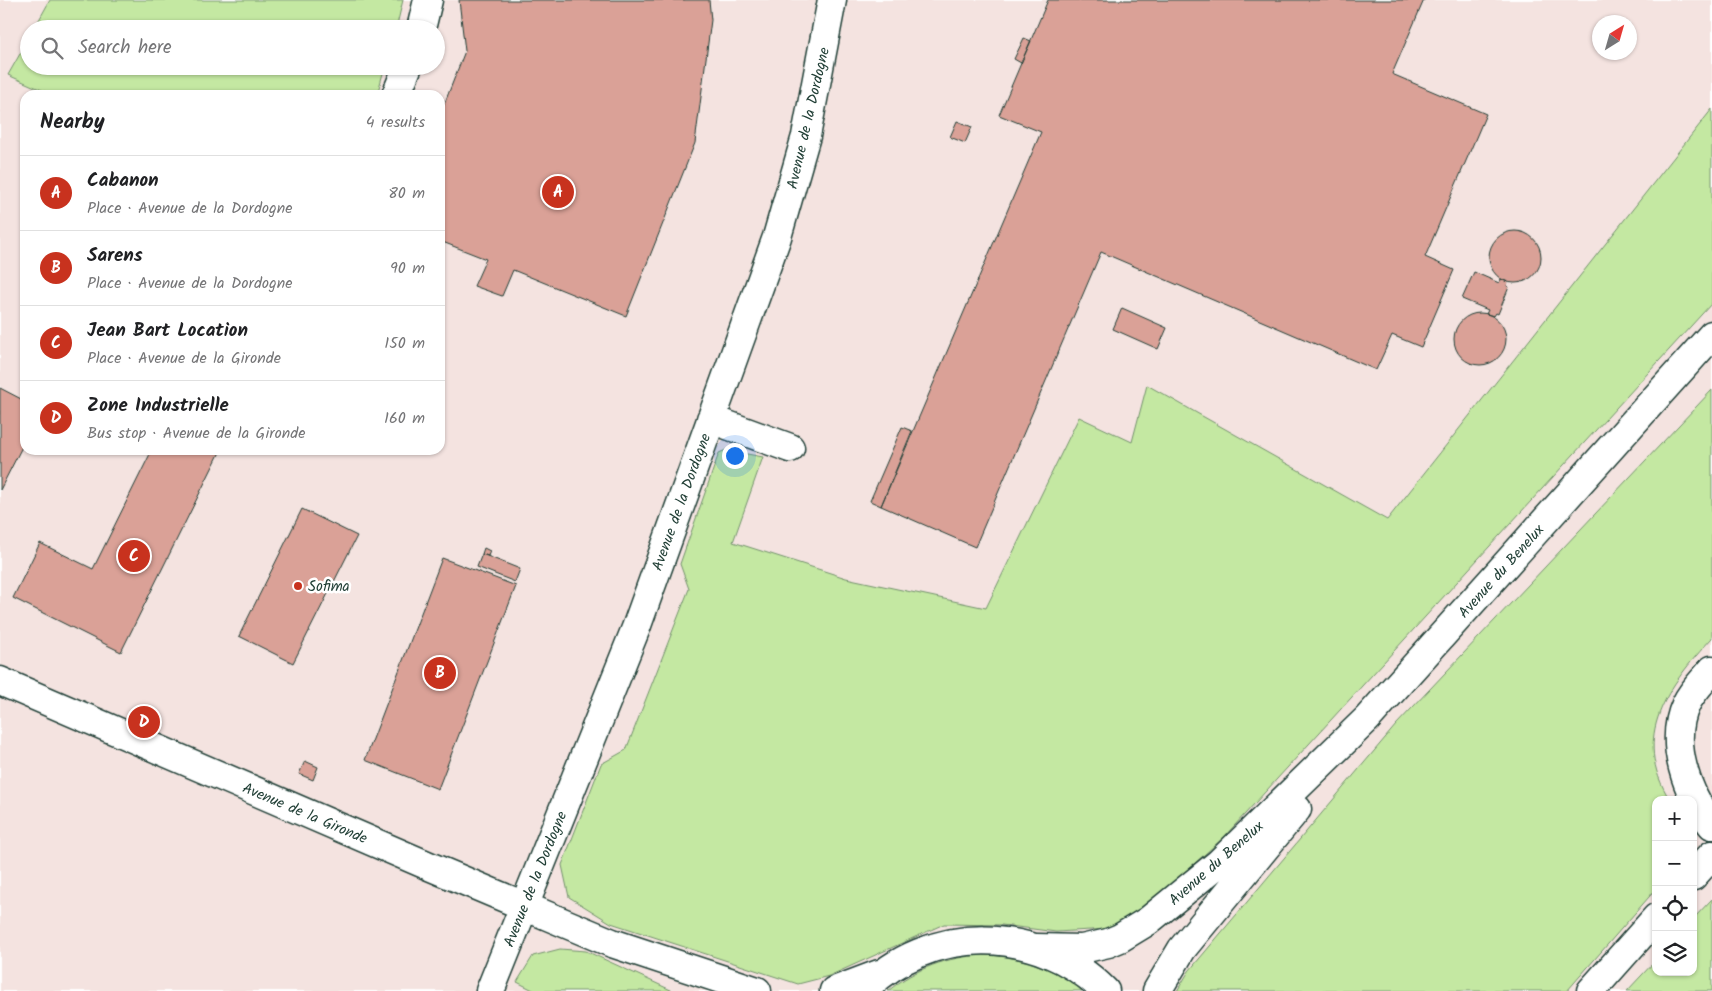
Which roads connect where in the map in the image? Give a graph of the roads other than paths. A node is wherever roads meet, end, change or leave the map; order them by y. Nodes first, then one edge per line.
1 (428, 0) edge
2 (832, 0) edge
3 (423, 20) edge
4 (404, 75) edge
5 (398, 90) edge
6 (1712, 335) edge
7 (1712, 351) edge
8 (711, 419) junction
9 (790, 448) dead end
10 (1595, 468) junction
11 (1712, 670) edge
12 (0, 681) edge
13 (1367, 719) junction
14 (1712, 825) edge
15 (1712, 855) edge
16 (1697, 872) edge
17 (524, 906) junction
18 (1652, 922) edge
19 (612, 943) junction
20 (1036, 948) junction
21 (887, 971) junction
22 (490, 991) edge
23 (701, 991) edge
24 (757, 991) edge
25 (834, 991) edge
26 (863, 991) edge
27 (1105, 991) edge
28 (1157, 991) edge
29 (1591, 991) edge

1 - 3 street
2 - 8 street, Avenue de la Dordogne
4 - 5 street
6 - 10 street, Avenue du Benelux
7 - 10 street, Avenue du Benelux
8 - 9 street
8 - 17 street, Avenue de la Dordogne
10 - 13 street, Avenue du Benelux
11 - 14 street
12 - 17 street, Avenue de la Gironde
13 - 20 street, Avenue du Benelux
13 - 28 street, Avenue du Benelux
15 - 16 street
17 - 19 street, Avenue de la Gironde
17 - 22 street, Avenue de la Dordogne
18 - 29 street
19 - 23 street, Avenue de la Gironde
19 - 24 street, Avenue de la Gironde
20 - 21 street
20 - 27 street
21 - 25 street
21 - 26 street

